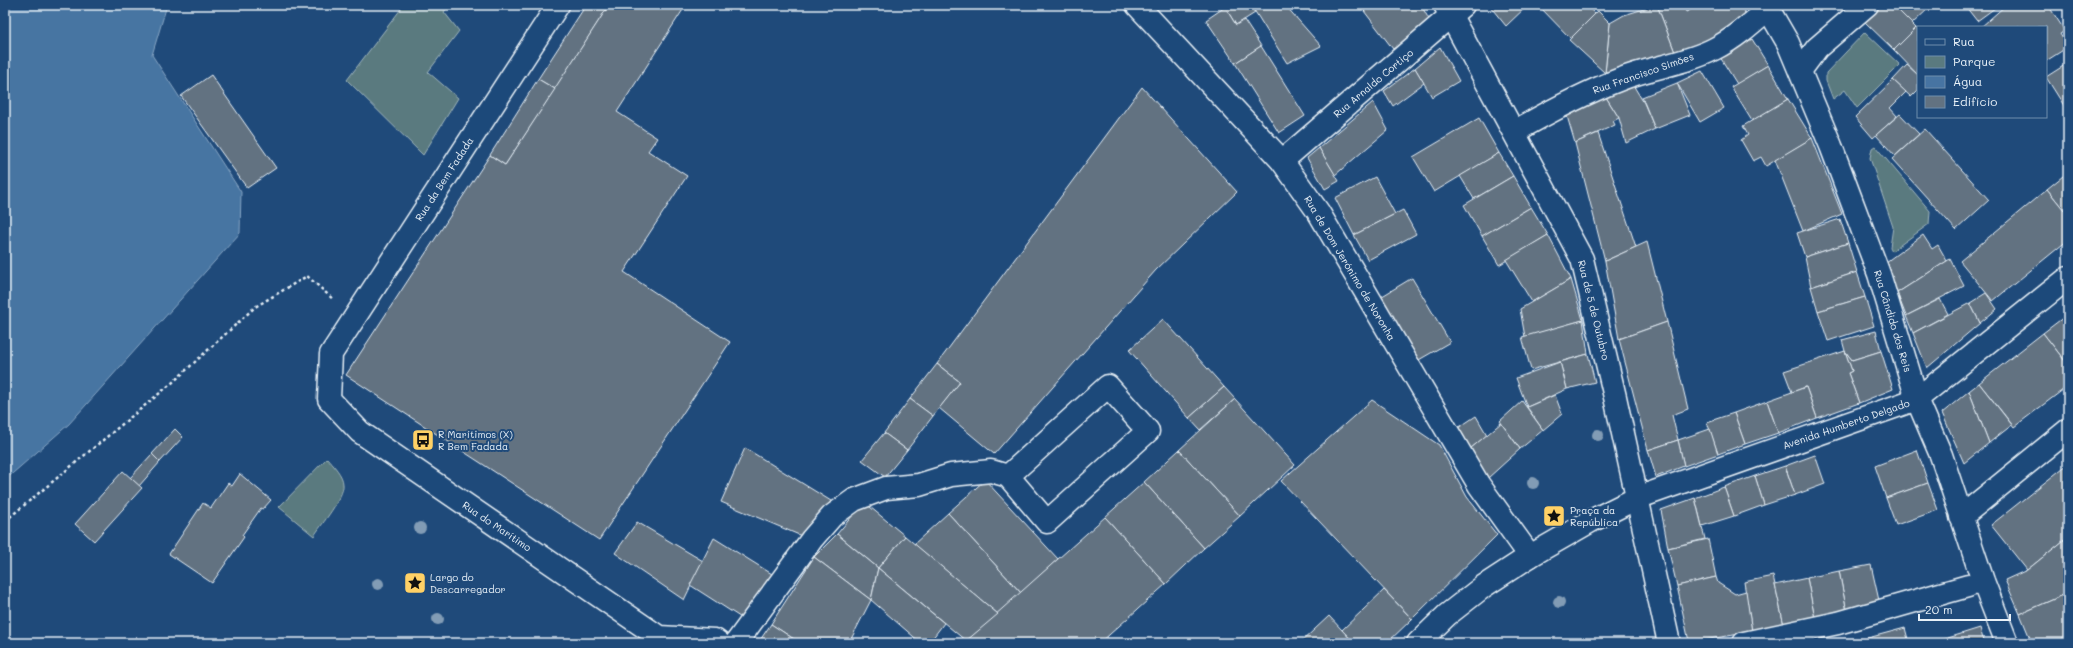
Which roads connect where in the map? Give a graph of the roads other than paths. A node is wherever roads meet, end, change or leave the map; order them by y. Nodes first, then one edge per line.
1 (558, 5) edge
2 (1137, 5) edge
3 (1867, 5) edge
4 (1767, 7) edge
5 (1453, 9) edge
6 (1800, 71) junction
7 (1514, 132) junction
8 (1282, 160) junction
9 (2068, 278) edge
10 (331, 354) joint
11 (1917, 399) junction
12 (2068, 430) edge
13 (1008, 476) junction
14 (1637, 498) junction
15 (1961, 517) junction
16 (1530, 556) junction
17 (1968, 586) dead end
18 (719, 643) edge
19 (736, 643) edge
20 (1418, 643) edge
21 (1669, 643) edge
22 (1744, 643) edge
23 (2007, 643) edge

1 - 10 street, Rua da Bem Fadada
2 - 8 street, Rua de Dom Jerónimo de Noronha
3 - 6 street
4 - 6 street, Rua Cândido dos Reis
4 - 7 street, Rua Francisco Simões
5 - 7 street, Rua de 5 de Outubro
5 - 8 street, Rua Arnaldo Cortiço
6 - 11 street, Rua Cândido dos Reis
7 - 14 street, Rua de 5 de Outubro
8 - 16 street, Rua de Dom Jerónimo de Noronha
9 - 11 street, Avenida Humberto Delgado
10 - 18 street, Rua do Marítimo
11 - 14 street, Avenida Humberto Delgado
11 - 15 street, Rua Cândido dos Reis
12 - 15 street
13 - 13 street
13 - 19 street
14 - 16 street, Avenida Humberto Delgado
14 - 21 street, Rua de 5 de Outubro
15 - 23 street, Rua Cândido dos Reis
16 - 20 street, Avenida Humberto Delgado
17 - 22 street

